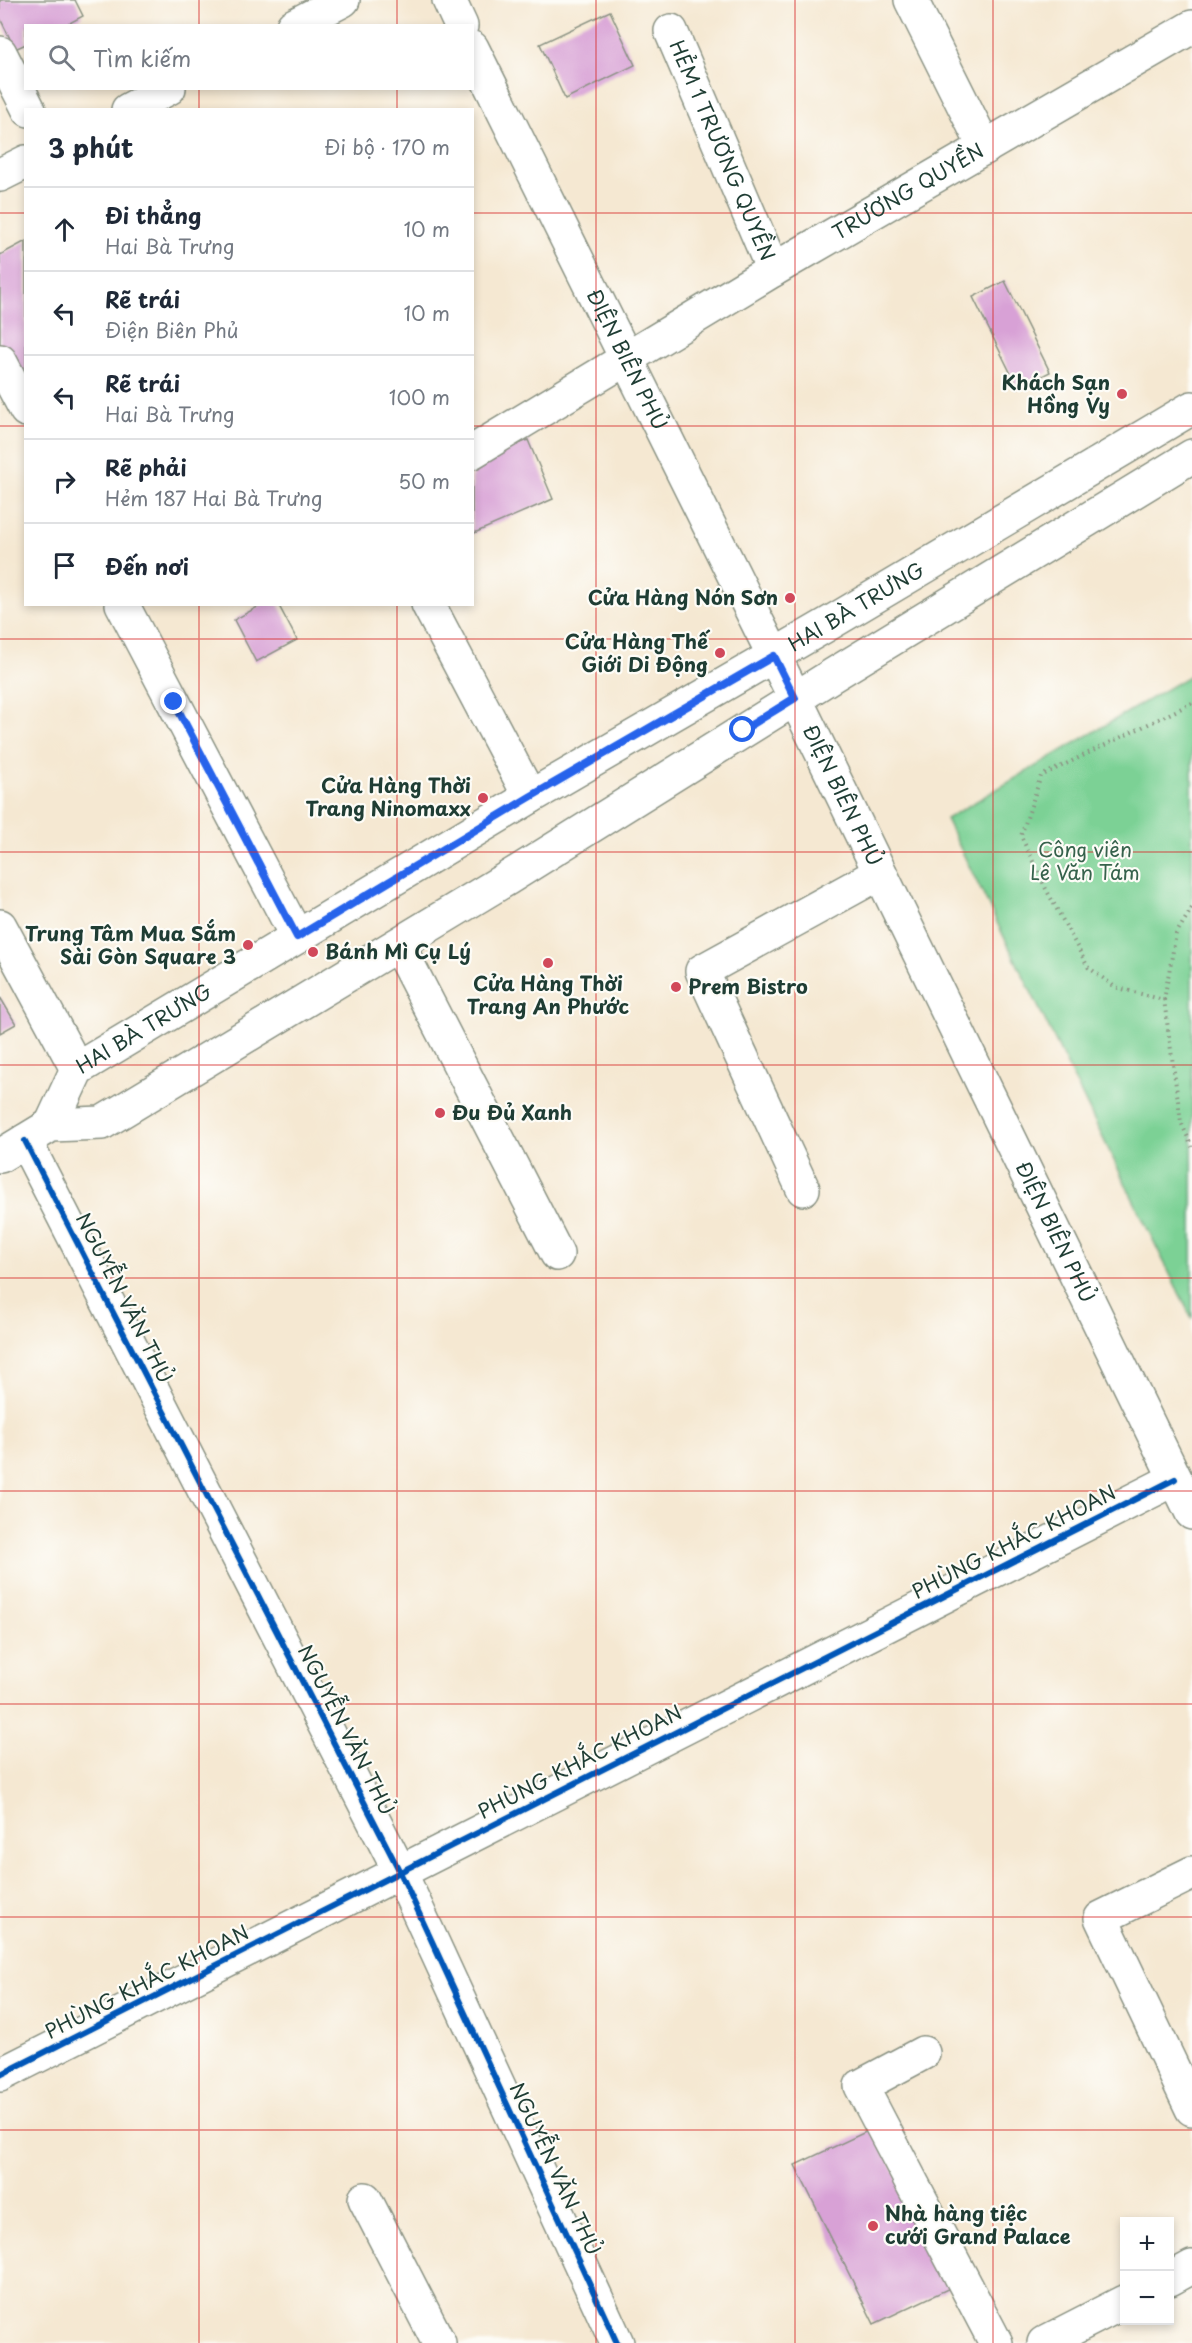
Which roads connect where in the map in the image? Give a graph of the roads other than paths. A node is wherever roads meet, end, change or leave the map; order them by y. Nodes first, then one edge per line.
1 (343, 0) edge
2 (448, 0) edge
3 (910, 0) edge
4 (297, 24) edge
5 (460, 24) edge
6 (1192, 27) edge
7 (671, 31) dead end
8 (474, 52) edge
9 (0, 53) edge
10 (165, 90) edge
11 (27, 108) edge
12 (132, 108) edge
13 (985, 148) junction
14 (24, 163) edge
15 (0, 175) edge
16 (773, 270) junction
17 (626, 358) junction
18 (0, 361) edge
19 (24, 406) edge
20 (1192, 408) edge
21 (474, 451) edge
22 (1192, 456) edge
23 (123, 606) edge
24 (429, 606) edge
25 (774, 656) junction
26 (795, 698) junction
27 (530, 797) junction
28 (880, 873) junction
29 (0, 926) edge
30 (297, 937) junction
31 (398, 945) junction
32 (77, 1069) junction
33 (102, 1123) junction
34 (25, 1141) edge
35 (803, 1189) dead end
36 (557, 1254) dead end
37 (1175, 1479) junction
38 (1192, 1513) edge
39 (400, 1872) junction
40 (1192, 1874) edge
41 (923, 2053) dead end
42 (0, 2075) edge
43 (1192, 2109) edge
44 (365, 2199) dead end
45 (1192, 2267) edge
46 (1174, 2277) edge
47 (1120, 2305) edge
48 (1056, 2340) edge
49 (439, 2343) edge
50 (617, 2343) edge
51 (996, 2343) edge

1 - 4 main road
2 - 5 main road
3 - 13 main road
6 - 13 main road, TRƯƠNG QUYỀN
7 - 16 main road, HẺM 1 TRƯƠNG QUYỀN
8 - 17 main road, ĐIỆN BIÊN PHỦ
9 - 11 main road
10 - 12 main road
13 - 16 main road, TRƯƠNG QUYỀN
14 - 15 main road
16 - 17 main road, TRƯƠNG QUYỀN
17 - 21 main road, TRƯƠNG QUYỀN
17 - 25 main road, ĐIỆN BIÊN PHỦ
18 - 19 main road
20 - 25 main road, HAI BÀ TRƯNG
22 - 26 main road
23 - 30 main road
24 - 27 main road
25 - 26 main road, ĐIỆN BIÊN PHỦ
25 - 27 main road, HAI BÀ TRƯNG
26 - 28 main road, ĐIỆN BIÊN PHỦ
26 - 31 main road
27 - 30 main road, HAI BÀ TRƯNG
28 - 35 main road
28 - 37 main road, ĐIỆN BIÊN PHỦ
29 - 32 main road
30 - 32 main road, HAI BÀ TRƯNG
31 - 33 main road
31 - 36 main road
32 - 33 main road
32 - 34 main road, HAI BÀ TRƯNG
33 - 34 main road
34 - 39 main road, NGUYỄN VĂN THỦ
37 - 38 main road, ĐIỆN BIÊN PHỦ
37 - 39 main road, PHÙNG KHẮC KHOAN
39 - 42 main road, PHÙNG KHẮC KHOAN
39 - 50 main road, NGUYỄN VĂN THỦ
40 - 43 main road
41 - 51 main road
44 - 49 main road
45 - 46 main road
47 - 48 main road

